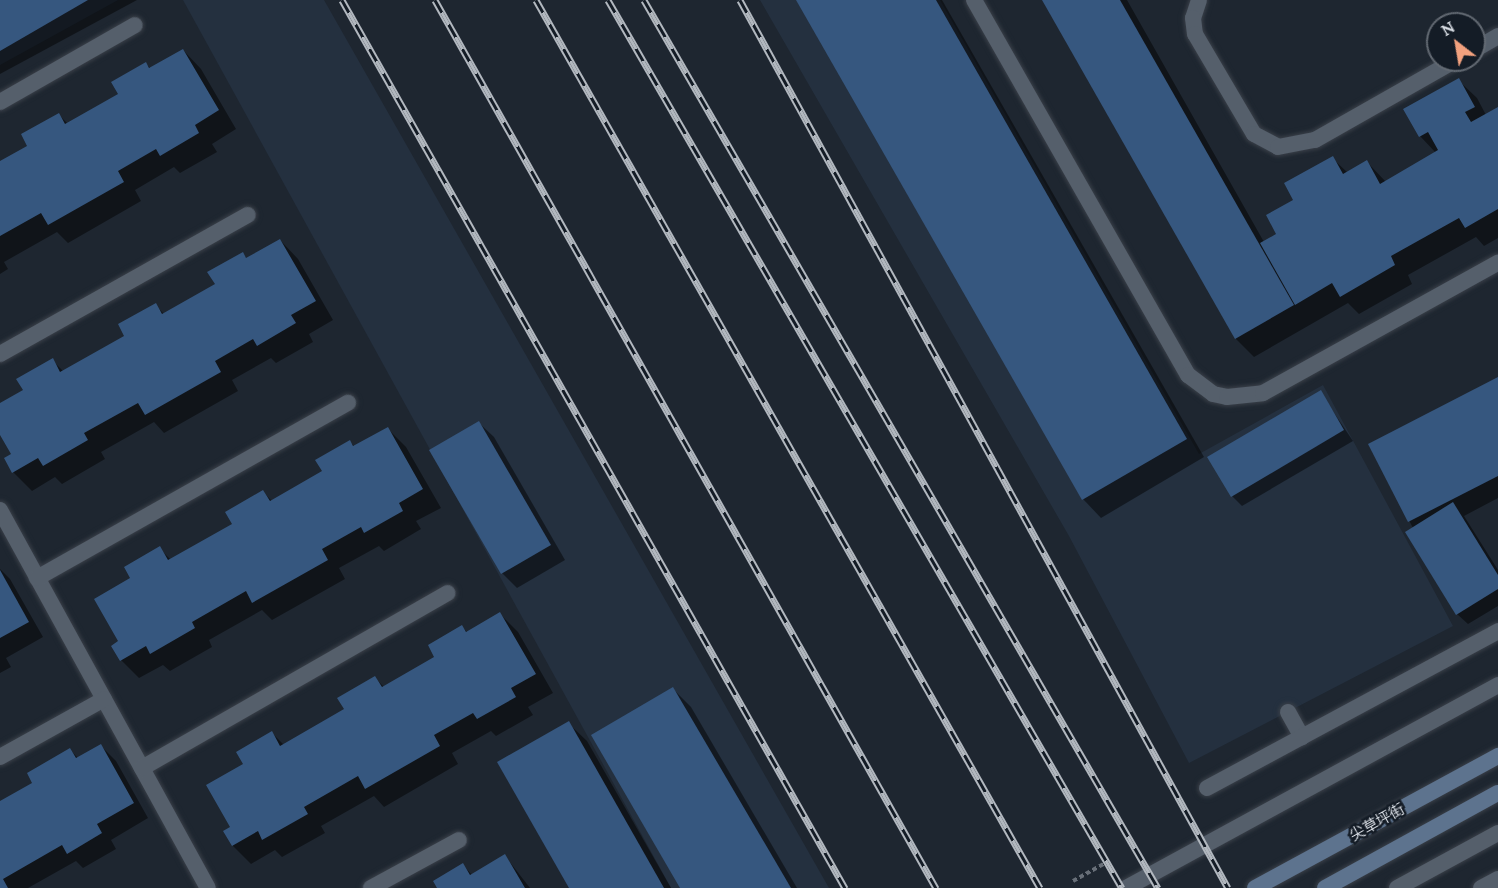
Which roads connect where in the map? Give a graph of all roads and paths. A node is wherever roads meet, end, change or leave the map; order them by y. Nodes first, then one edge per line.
1 (974, 0) edge
2 (1199, 0) edge
3 (135, 25) dead end
4 (1435, 72) edge
5 (0, 102) edge
6 (248, 215) dead end
7 (1498, 263) edge
8 (0, 354) edge
9 (348, 403) dead end
10 (1, 516) edge
11 (37, 578) junction
12 (447, 593) dead end
13 (1498, 631) edge
14 (1498, 685) edge
15 (104, 699) junction
16 (1288, 712) dead end
17 (1302, 737) junction
18 (1498, 756) edge
19 (0, 757) edge
20 (142, 768) junction
21 (1207, 788) dead end
22 (1498, 793) edge
23 (1498, 833) edge
24 (459, 840) dead end
25 (1498, 879) edge
26 (201, 885) edge
27 (371, 888) edge
28 (1126, 888) edge
29 (1255, 888) edge
30 (1325, 888) edge
31 (1397, 888) edge
32 (1481, 888) edge

1 - 7 street
2 - 4 street
3 - 5 street
6 - 8 street
9 - 11 street
10 - 11 street
11 - 15 street
12 - 20 street
13 - 17 street
14 - 28 street
15 - 19 street
15 - 20 street
16 - 17 street
17 - 21 street
18 - 29 main road, 尖草坪街
20 - 26 street
22 - 30 main road
23 - 31 street
24 - 27 street
25 - 32 street

